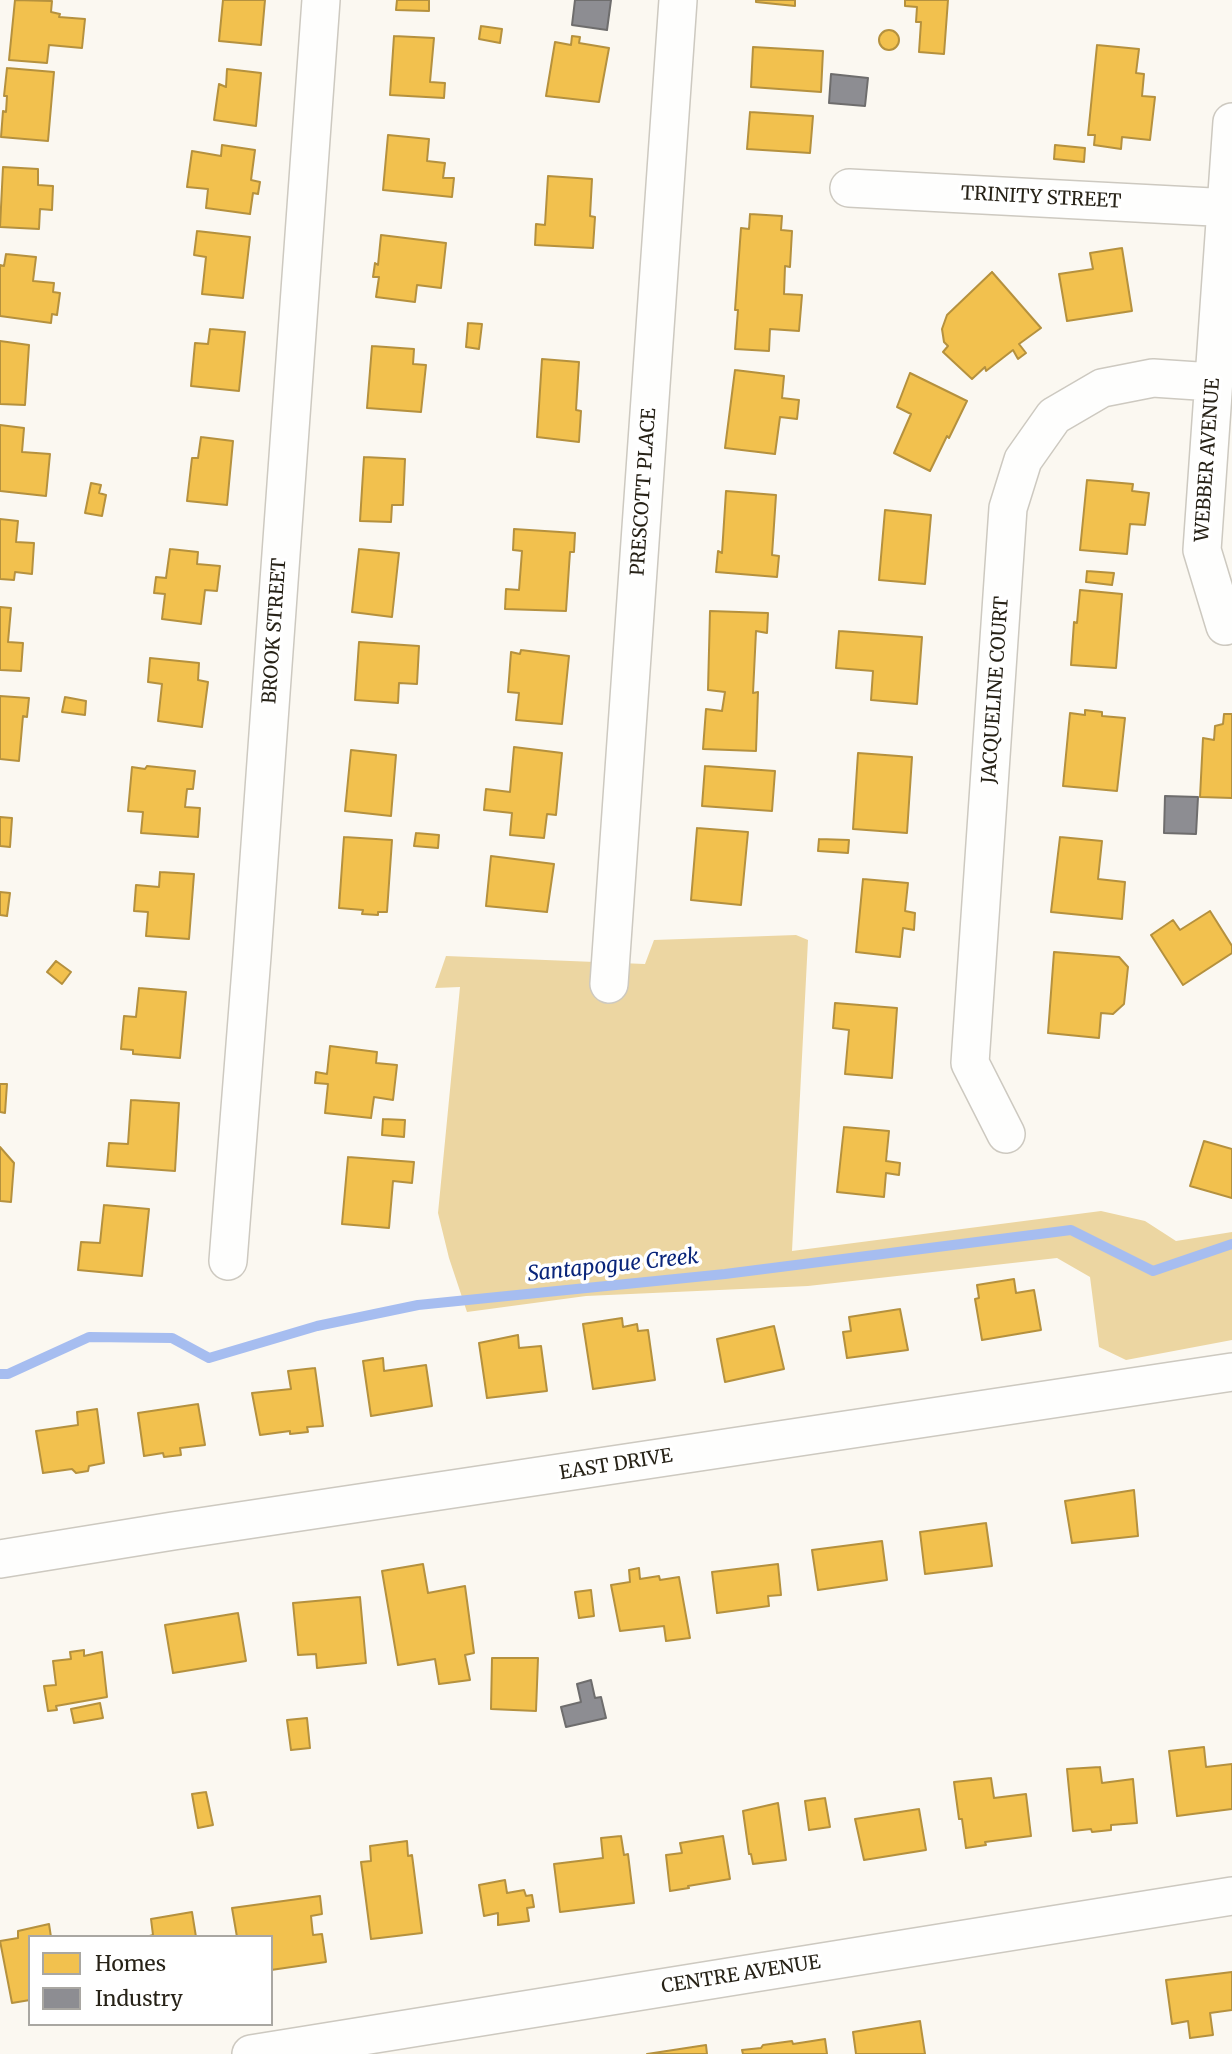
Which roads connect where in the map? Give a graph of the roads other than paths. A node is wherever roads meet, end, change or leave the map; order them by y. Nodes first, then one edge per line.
1 (321, 0) edge
2 (678, 0) edge
3 (1232, 122) edge
4 (849, 188) dead end
5 (1230, 208) edge
6 (1213, 382) junction
7 (1225, 626) dead end
8 (609, 984) dead end
9 (1006, 1134) dead end
10 (228, 1261) dead end
11 (1232, 1372) edge
12 (0, 1559) edge
13 (1232, 1896) edge
14 (251, 2054) edge

1 - 10 street, BROOK STREET
2 - 8 street, PRESCOTT PLACE
3 - 5 street, WEBBER AVENUE
4 - 5 street, TRINITY STREET
5 - 6 street, WEBBER AVENUE
6 - 7 street, WEBBER AVENUE
6 - 9 street, JACQUELINE COURT
11 - 12 street, EAST DRIVE
13 - 14 street, CENTRE AVENUE

